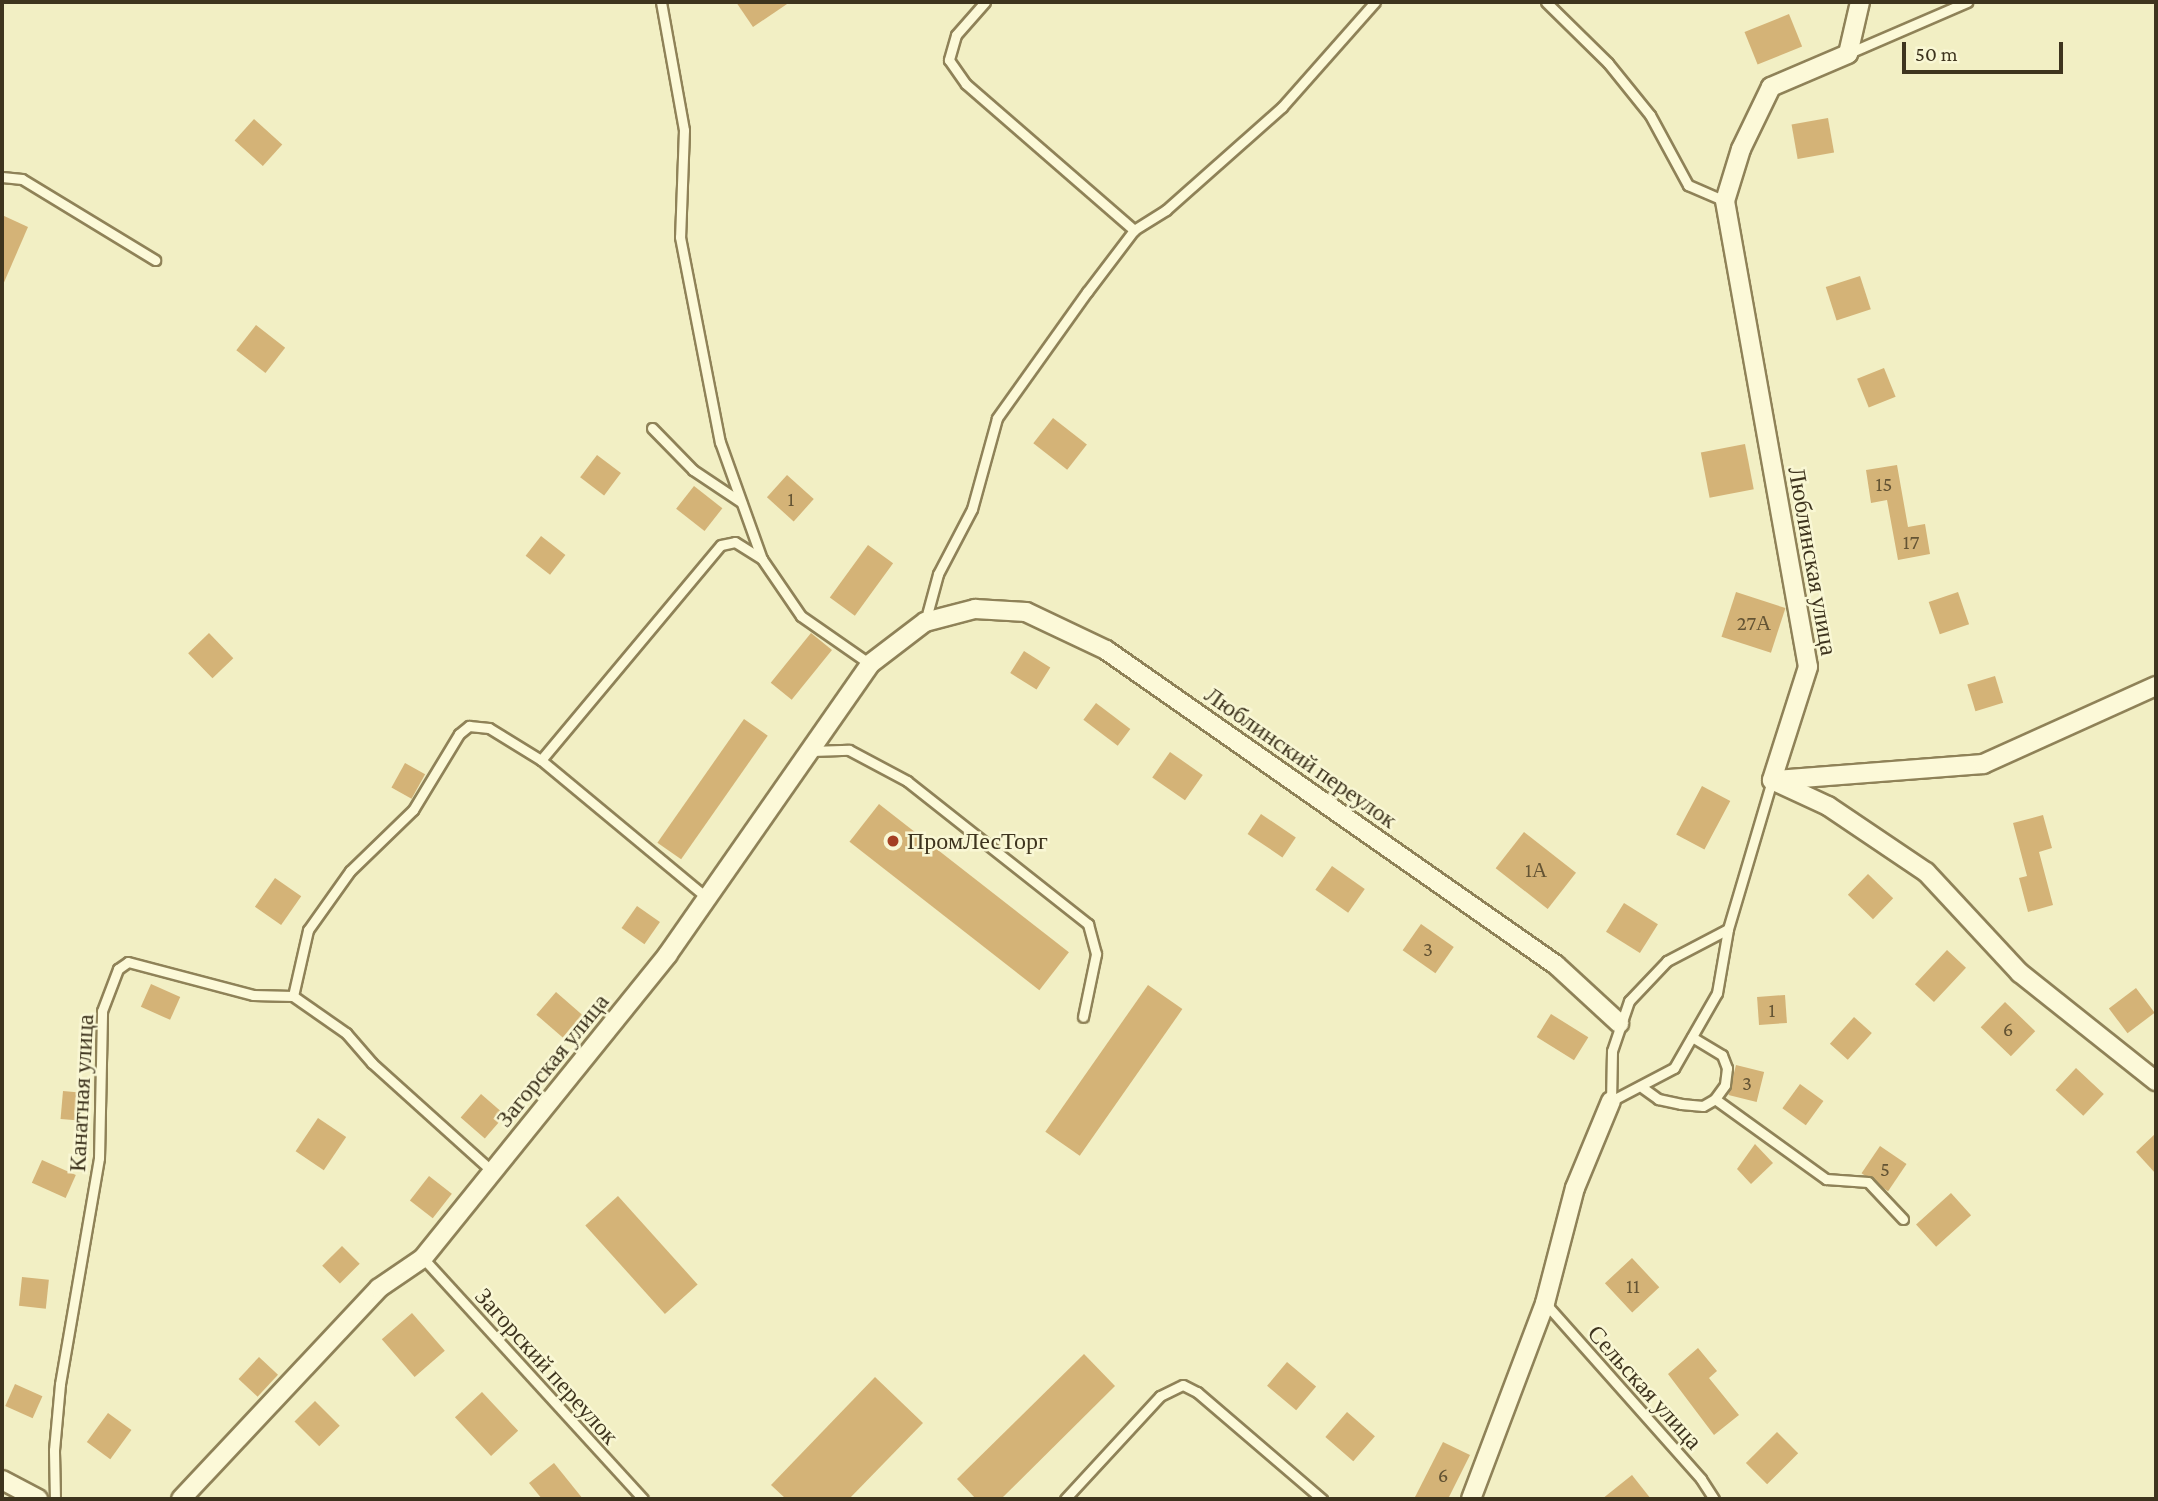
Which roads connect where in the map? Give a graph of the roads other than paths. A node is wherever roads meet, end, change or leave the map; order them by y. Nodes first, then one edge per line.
1 (661, 2) edge
2 (985, 2) edge
3 (1376, 2) edge
4 (1546, 2) edge
5 (1860, 2) edge
6 (1967, 2) edge
7 (1848, 54) junction
8 (2, 177) edge
9 (1725, 201) junction
10 (1134, 230) junction
11 (155, 260) dead end
12 (652, 428) dead end
13 (741, 502) junction
14 (762, 559) junction
15 (925, 622) junction
16 (870, 664) junction
17 (2156, 686) edge
18 (810, 751) junction
19 (541, 760) junction
20 (1772, 780) junction
21 (707, 898) junction
22 (1728, 929) junction
23 (293, 996) junction
24 (1083, 1017) dead end
25 (1619, 1023) junction
26 (1692, 1037) junction
27 (2156, 1081) edge
28 (1643, 1088) junction
29 (1715, 1099) junction
30 (1611, 1101) junction
31 (493, 1172) junction
32 (1903, 1219) dead end
33 (423, 1258) junction
34 (1545, 1303) junction
35 (2, 1480) edge
36 (38, 1499) edge
37 (55, 1499) edge
38 (181, 1499) edge
39 (643, 1499) edge
40 (1065, 1499) edge
41 (1322, 1499) edge
42 (1471, 1499) edge
43 (1714, 1499) edge

1 - 13 lane
2 - 10 lane
3 - 10 lane
4 - 9 lane
5 - 7 street
6 - 7 lane
7 - 9 street, Люблинская улица
8 - 11 lane
9 - 20 street, Люблинская улица
10 - 15 lane
12 - 13 lane
13 - 14 lane
14 - 16 lane
14 - 19 lane
15 - 16 street, Загорская улица
15 - 25 street, Люблинский переулок
16 - 18 street, Загорская улица
17 - 20 street
18 - 21 street, Загорская улица
18 - 24 lane
19 - 21 lane
19 - 23 lane
20 - 22 lane
20 - 27 street
21 - 31 street, Загорская улица
22 - 25 lane
22 - 26 lane
23 - 31 lane
23 - 37 lane, Канатная улица
25 - 30 lane
26 - 28 lane
26 - 29 lane
28 - 29 lane
28 - 30 lane
29 - 32 lane
30 - 34 street
31 - 33 street, Загорская улица
33 - 38 street, Загорская улица
33 - 39 lane, Загорский переулок
34 - 42 street
34 - 43 lane, Сельская улица
35 - 36 street
40 - 41 lane

